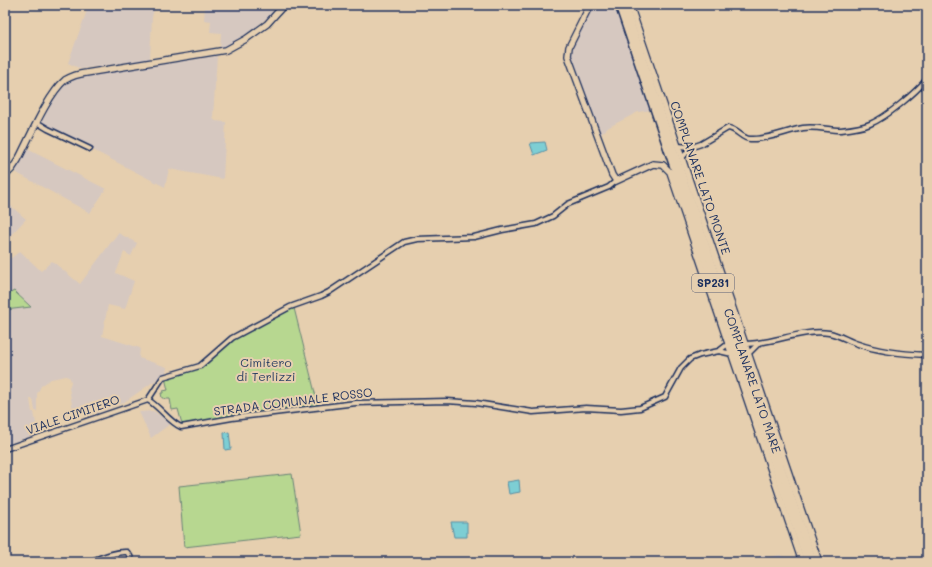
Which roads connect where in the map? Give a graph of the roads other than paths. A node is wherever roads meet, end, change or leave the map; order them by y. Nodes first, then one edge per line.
1 (590, 5) edge
2 (619, 5) edge
3 (624, 5) edge
4 (630, 5) edge
5 (282, 6) edge
6 (927, 79) edge
7 (38, 123) junction
8 (678, 146) junction
9 (692, 147) junction
10 (90, 149) dead end
11 (682, 158) junction
12 (5, 176) edge
13 (616, 181) junction
14 (728, 344) junction
15 (745, 344) junction
16 (758, 344) junction
17 (719, 351) junction
18 (732, 354) junction
19 (748, 354) junction
20 (927, 355) edge
21 (148, 400) junction
22 (5, 449) edge
23 (89, 562) edge
24 (132, 562) edge
25 (802, 562) edge
26 (808, 562) edge
27 (813, 562) edge
28 (819, 562) edge

1 - 13 street
2 - 26 highway, SP231
3 - 27 highway, SP231
4 - 8 street, COMPLANARE LATO MONTE
5 - 7 street
6 - 9 street
7 - 10 street
7 - 12 street
8 - 9 street
8 - 11 street, COMPLANARE LATO MONTE
9 - 11 street
11 - 15 street, COMPLANARE LATO MONTE
13 - 14 street, COMPLANARE LATO MARE
13 - 21 street
14 - 17 street, STRADA COMUNALE ROSSO
14 - 18 street, COMPLANARE LATO MARE
15 - 16 street
15 - 19 street, COMPLANARE LATO MONTE
16 - 19 street
16 - 20 street
17 - 18 street, STRADA COMUNALE ROSSO
17 - 21 street, STRADA COMUNALE ROSSO
18 - 25 street, COMPLANARE LATO MARE
19 - 28 street, COMPLANARE LATO MONTE
21 - 22 street, VIALE CIMITERO
23 - 24 street

